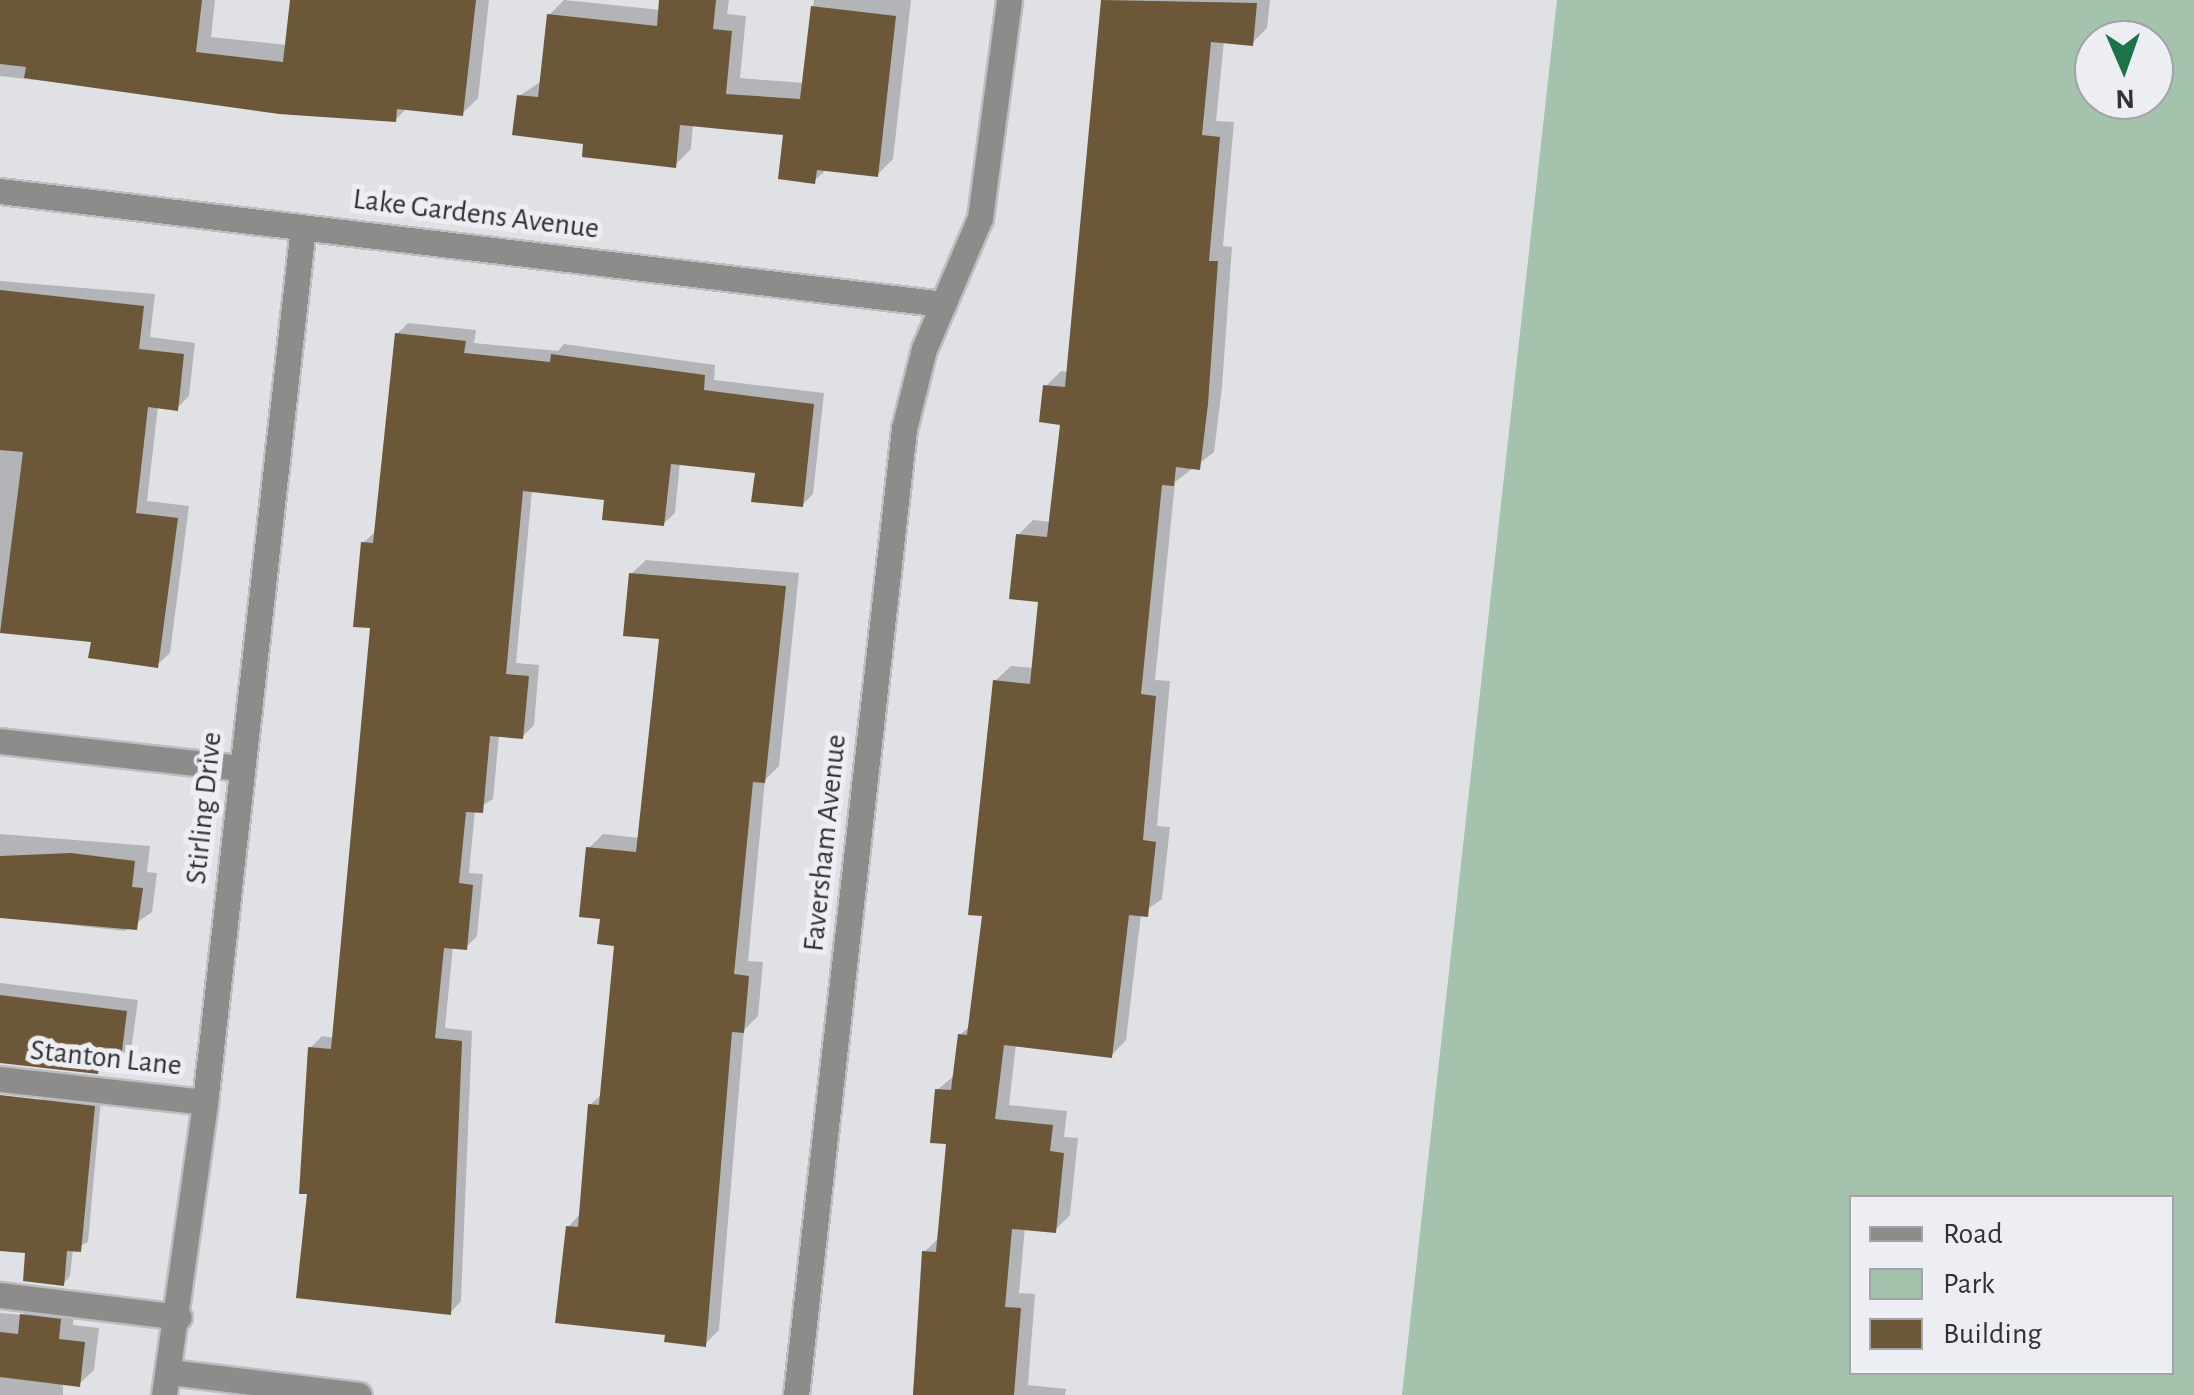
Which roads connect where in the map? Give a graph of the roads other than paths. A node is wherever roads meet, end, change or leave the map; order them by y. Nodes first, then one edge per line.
1 (1009, 0) edge
2 (0, 191) edge
3 (303, 226) junction
4 (943, 304) junction
5 (0, 741) edge
6 (241, 768) junction
7 (0, 1079) edge
8 (205, 1102) junction
9 (0, 1295) edge
10 (179, 1317) junction
11 (167, 1383) edge
12 (360, 1395) edge
13 (796, 1395) edge

1 - 4 street, Faversham Avenue
2 - 3 street, Lake Gardens Avenue
3 - 4 street, Lake Gardens Avenue
3 - 6 street, Stirling Drive
4 - 13 street, Faversham Avenue
5 - 6 street
6 - 8 street, Stirling Drive
7 - 8 street, Stanton Lane
8 - 10 street, Stirling Drive
9 - 10 street
10 - 11 street, Stirling Drive
11 - 12 street

